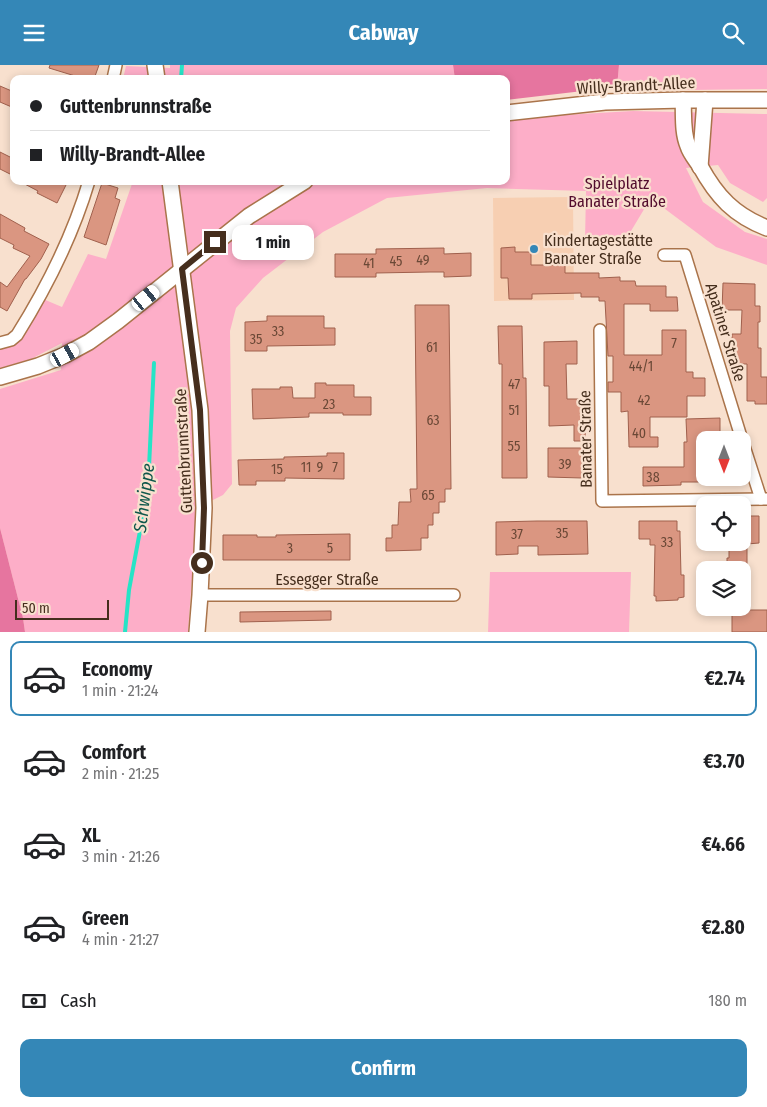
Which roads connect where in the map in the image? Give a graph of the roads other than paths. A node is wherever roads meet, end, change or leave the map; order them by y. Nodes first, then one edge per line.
1 (683, 99) junction
2 (704, 99) junction
3 (767, 100) edge
4 (510, 113) edge
5 (700, 167) junction
6 (88, 185) edge
7 (171, 185) edge
8 (299, 185) edge
9 (767, 228) edge
10 (664, 255) dead end
11 (182, 269) junction
12 (600, 330) dead end
13 (0, 343) edge
14 (0, 377) edge
15 (739, 431) edge
16 (751, 464) edge
17 (764, 499) edge
18 (200, 595) junction
19 (454, 595) dead end
20 (197, 632) edge

1 - 2 street, Willy-Brandt-Allee
1 - 4 street, Willy-Brandt-Allee
1 - 5 street
2 - 3 street, Willy-Brandt-Allee
2 - 5 street
5 - 9 street
6 - 13 street
7 - 11 street, Guttenbrunnstraße
8 - 11 street
10 - 15 street, Apatiner Straße
11 - 14 street
11 - 18 street, Guttenbrunnstraße
12 - 17 street, Banater Straße
16 - 17 street, Apatiner Straße
18 - 19 street, Essegger Straße
18 - 20 street, Guttenbrunnstraße

